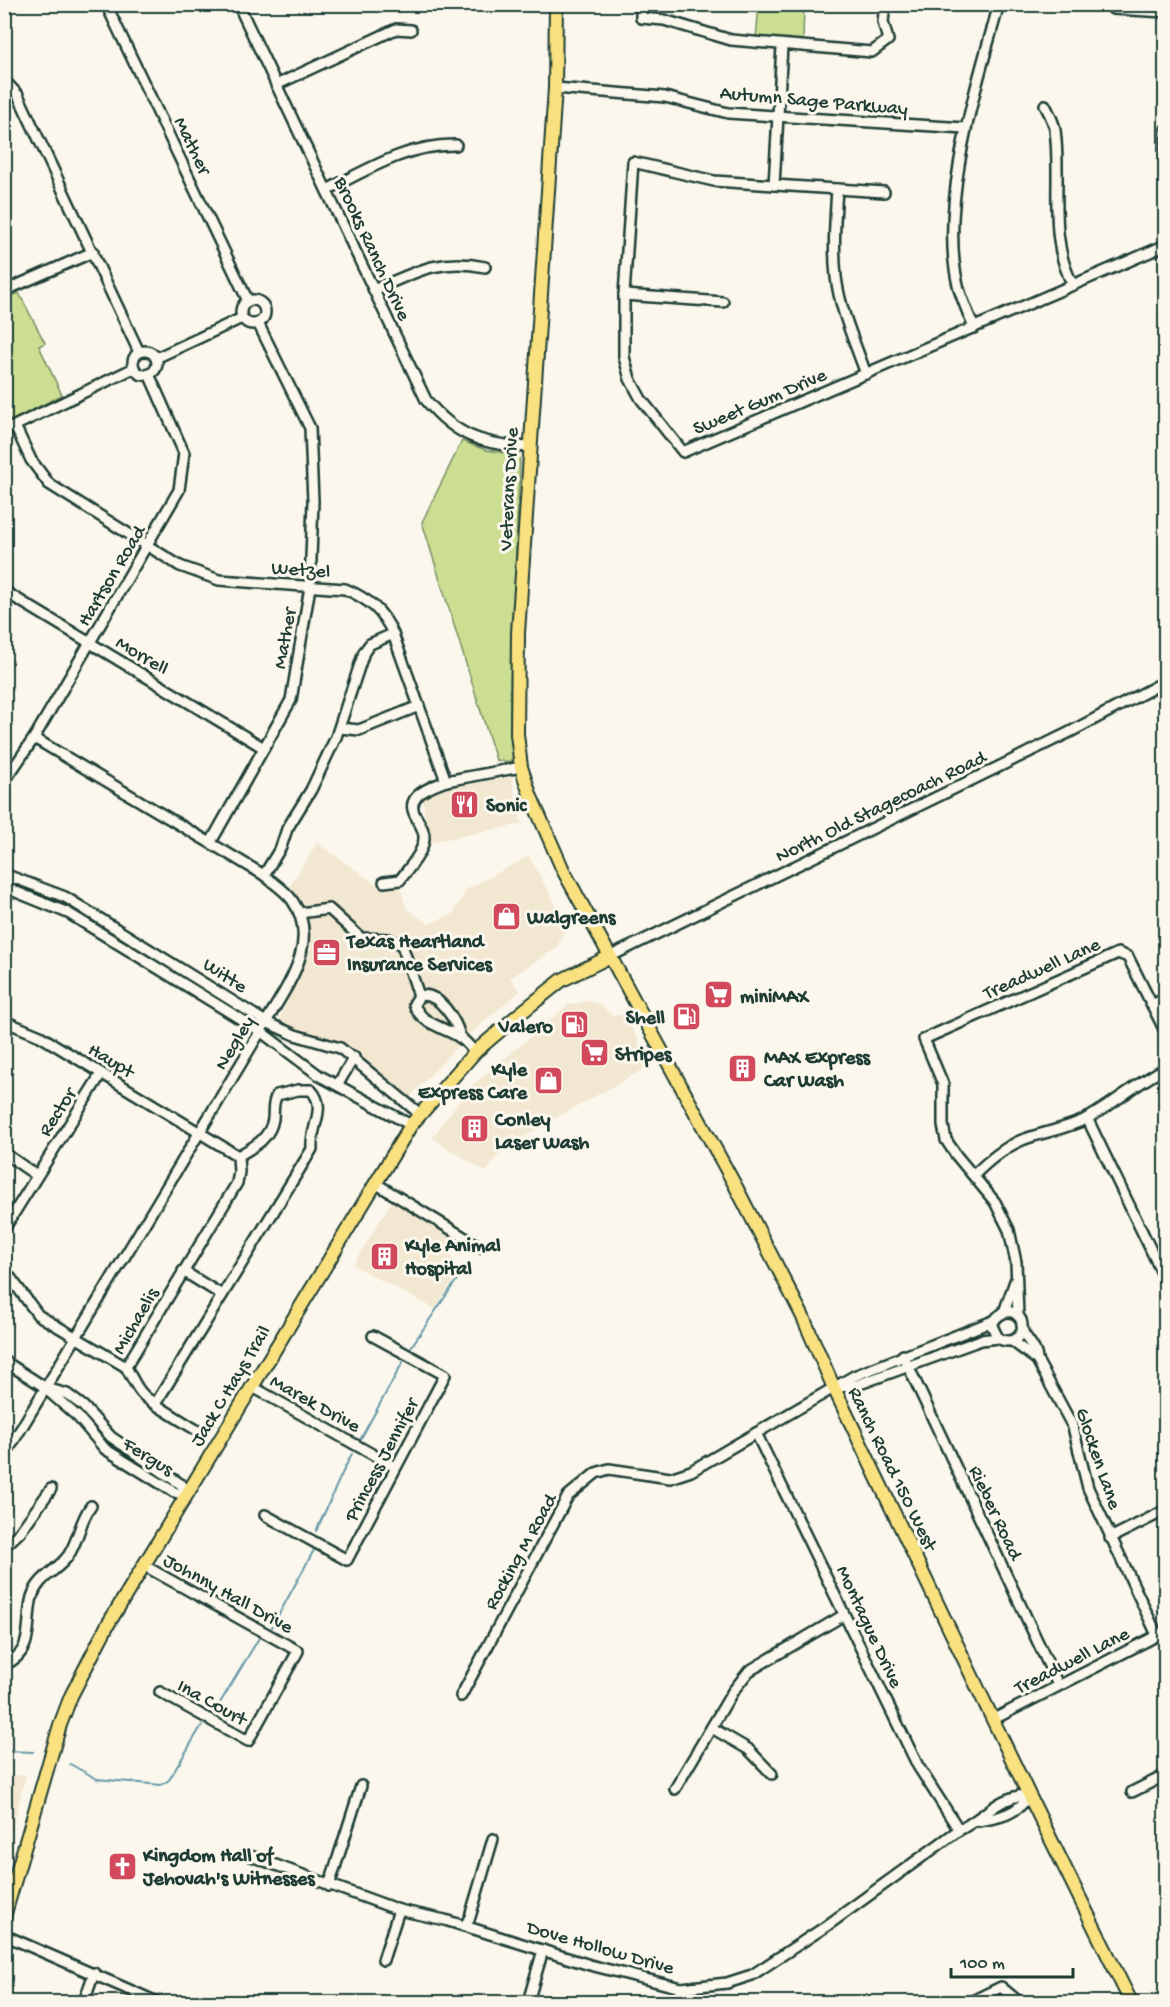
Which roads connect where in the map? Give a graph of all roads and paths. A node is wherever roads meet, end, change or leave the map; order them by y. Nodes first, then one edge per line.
1 (106, 4) edge
2 (238, 4) edge
3 (556, 4) edge
4 (641, 4) edge
5 (885, 4) edge
6 (999, 4) edge
7 (1114, 4) edge
8 (1166, 12) edge
9 (411, 30) dead end
10 (782, 46) junction
11 (4, 80) edge
12 (276, 85) junction
13 (555, 88) junction
14 (1045, 105) dead end
15 (777, 116) junction
16 (965, 128) junction
17 (1166, 129) edge
18 (456, 145) dead end
19 (1166, 165) edge
20 (774, 185) junction
21 (837, 189) junction
22 (327, 190) junction
23 (884, 192) dead end
24 (1166, 245) edge
25 (93, 252) junction
26 (485, 267) dead end
27 (1073, 285) junction
28 (374, 290) junction
29 (4, 291) edge
30 (624, 295) junction
31 (248, 301) junction
32 (723, 302) dead end
33 (242, 318) junction
34 (258, 324) junction
35 (974, 327) junction
36 (139, 352) junction
37 (156, 358) junction
38 (134, 368) junction
39 (149, 374) junction
40 (866, 374) junction
41 (15, 426) junction
42 (4, 431) edge
43 (529, 447) junction
44 (148, 546) junction
45 (310, 587) junction
46 (4, 591) edge
47 (393, 634) junction
48 (90, 644) junction
49 (1166, 681) edge
50 (419, 706) junction
51 (340, 728) junction
52 (34, 738) junction
53 (264, 748) junction
54 (521, 767) junction
55 (446, 781) junction
56 (4, 782) edge
57 (211, 842) junction
58 (4, 874) edge
59 (264, 875) junction
60 (384, 882) dead end
61 (34, 885) junction
62 (4, 887) edge
63 (30, 897) junction
64 (300, 913) junction
65 (111, 925) junction
66 (104, 935) junction
67 (609, 957) junction
68 (419, 996) junction
69 (1166, 998) edge
70 (1152, 1005) junction
71 (4, 1021) edge
72 (266, 1022) junction
73 (260, 1031) junction
74 (1166, 1033) edge
75 (460, 1038) junction
76 (475, 1052) junction
77 (354, 1057) junction
78 (1166, 1068) edge
79 (101, 1074) junction
80 (320, 1076) junction
81 (338, 1084) junction
82 (311, 1090) junction
83 (420, 1113) junction
84 (1087, 1118) junction
85 (411, 1125) junction
86 (199, 1133) junction
87 (4, 1153) edge
88 (238, 1156) junction
89 (36, 1175) junction
90 (974, 1175) junction
91 (375, 1183) junction
92 (4, 1229) edge
93 (480, 1247) dead end
94 (4, 1269) edge
95 (183, 1271) junction
96 (1015, 1281) junction
97 (1166, 1281) edge
98 (222, 1295) junction
99 (1004, 1312) junction
100 (1018, 1316) junction
101 (993, 1321) junction
102 (1022, 1330) junction
103 (76, 1336) junction
104 (373, 1336) dead end
105 (998, 1338) junction
106 (1012, 1341) junction
107 (903, 1355) junction
108 (1037, 1360) junction
109 (4, 1361) edge
110 (908, 1365) junction
111 (126, 1367) junction
112 (251, 1386) junction
113 (46, 1388) junction
114 (834, 1388) junction
115 (153, 1403) junction
116 (198, 1431) dead end
117 (756, 1433) junction
118 (4, 1456) edge
119 (395, 1467) junction
120 (51, 1489) dead end
121 (186, 1495) junction
122 (91, 1506) dead end
123 (1166, 1510) edge
124 (265, 1515) dead end
125 (1110, 1538) junction
126 (4, 1547) edge
127 (143, 1565) junction
128 (844, 1615) junction
129 (1161, 1633) edge
130 (4, 1665) edge
131 (1059, 1685) junction
132 (160, 1692) dead end
133 (461, 1696) dead end
134 (994, 1719) junction
135 (712, 1728) junction
136 (248, 1741) joint
137 (772, 1774) dead end
138 (1166, 1775) edge
139 (361, 1786) dead end
140 (675, 1789) dead end
141 (1132, 1792) dead end
142 (1029, 1795) junction
143 (978, 1821) junction
144 (959, 1830) junction
145 (493, 1839) dead end
146 (251, 1856) dead end
147 (329, 1886) junction
148 (399, 1910) junction
149 (4, 1917) edge
150 (465, 1926) junction
151 (4, 1935) edge
152 (543, 1950) junction
153 (383, 1960) dead end
154 (94, 1973) junction
155 (84, 2002) edge
156 (157, 2002) edge
157 (528, 2002) edge
158 (970, 2002) edge
159 (1019, 2002) edge
160 (1131, 2002) edge

1 - 31 street, Mather
2 - 12 street, Brooks Ranch Drive
3 - 13 main road, Veterans Drive
4 - 10 street
5 - 10 street
6 - 16 street
7 - 8 street
9 - 12 street
10 - 15 street
11 - 25 street
12 - 22 street, Brooks Ranch Drive
13 - 15 street, Autumn Sage Parkway
13 - 43 main road, Veterans Drive
14 - 27 street
15 - 16 street, Autumn Sage Parkway
15 - 20 street
16 - 35 street
17 - 19 street
18 - 22 street
20 - 21 street, Sweet Gum Drive
20 - 30 street, Sweet Gum Drive
21 - 23 street, Sweet Gum Drive
21 - 40 street
22 - 28 street, Brooks Ranch Drive
24 - 27 street, Sweet Gum Drive
25 - 29 street
25 - 36 street
26 - 28 street
27 - 35 street, Sweet Gum Drive
28 - 43 street, Brooks Ranch Drive
30 - 32 street
30 - 40 street, Sweet Gum Drive
31 - 33 street
31 - 34 street
33 - 34 street
33 - 37 street
34 - 45 street, Mather
35 - 40 street, Sweet Gum Drive
36 - 37 street
36 - 38 street
37 - 39 street
38 - 39 street
38 - 41 street
39 - 44 street, Hartson Road
41 - 42 street
41 - 44 street, Wetzel
43 - 54 main road, Veterans Drive
44 - 45 street, Wetzel
44 - 48 street, Hartson Road
45 - 47 street, Wetzel
45 - 53 street, Mather
46 - 48 street, Morrell
47 - 50 street, Wetzel
47 - 51 street
48 - 52 street, Hartson Road
48 - 53 street, Morrell
49 - 67 street, North Old Stagecoach Road
50 - 51 street
50 - 55 street, Wetzel
51 - 59 street
52 - 56 street, Hartson Road
52 - 57 street
53 - 57 street, Mather
54 - 55 street
54 - 67 main road, Veterans Drive
55 - 60 street
57 - 59 street
58 - 61 street, Witte
59 - 64 street
61 - 63 street
61 - 65 street, Witte
62 - 63 street, Witte
63 - 66 street, Witte
64 - 68 street
64 - 72 street, Negley
65 - 66 street
65 - 72 street, Witte
66 - 73 street, Witte
67 - 76 main road, Jack C Hays Trail
67 - 114 main road, Ranch Road 150 West
68 - 75 street
68 - 75 street
69 - 70 street
70 - 74 street, Treadwell Lane
70 - 90 street, Treadwell Lane
71 - 79 street, Haupt
72 - 73 street, Negley
72 - 77 street, Witte
73 - 80 street, Witte
73 - 86 street, Negley
75 - 76 street
76 - 83 main road, Jack C Hays Trail
77 - 81 street
77 - 83 street, Witte
78 - 84 street
79 - 86 street, Haupt
79 - 89 street, Rector
80 - 81 street, Witte
80 - 82 street
81 - 85 street, Witte
82 - 88 street
82 - 98 street
83 - 85 main road, Jack C Hays Trail
84 - 90 street
84 - 97 street
85 - 91 main road, Jack C Hays Trail
86 - 88 street, Haupt
86 - 103 street, Negley
87 - 89 street
88 - 95 street, Michaelis
89 - 92 street, Rector
90 - 96 street
91 - 93 street
91 - 112 main road, Jack C Hays Trail
94 - 103 street
95 - 98 street
95 - 111 street, Michaelis
96 - 99 street
96 - 100 street
98 - 115 street
99 - 100 street
99 - 101 street
100 - 102 street
101 - 105 street
101 - 107 street, Rocking M Road
102 - 106 street
102 - 108 street, Glocken Lane
103 - 111 street
103 - 113 street, Negley
104 - 119 street, Princess Jennifer
105 - 106 street
105 - 110 street
106 - 108 street, Glocken Lane
107 - 110 street, Rieber Road
107 - 114 street, Rocking M Road
108 - 125 street, Glocken Lane
109 - 113 street, Fergus
110 - 114 street
110 - 131 street, Rieber Road
111 - 115 street, Michaelis
112 - 119 street, Marek Drive
112 - 121 main road, Jack C Hays Trail
113 - 118 street, Negley
113 - 121 street, Fergus
114 - 117 street, Rocking M Road
114 - 134 main road, Ranch Road 150 West
115 - 116 street, Michaelis
117 - 128 street, Montague Drive
117 - 133 street, Rocking M Road
119 - 124 street, Princess Jennifer
120 - 126 street
121 - 127 main road, Jack C Hays Trail
122 - 130 street
123 - 125 street
125 - 129 street, Glocken Lane
127 - 136 street, Johnny Hall Drive
127 - 149 main road, Jack C Hays Trail
128 - 135 street
128 - 144 street, Montague Drive
129 - 131 street, Treadwell Lane
131 - 134 street, Treadwell Lane
132 - 136 street, Ina Court
134 - 142 main road, Ranch Road 150 West
135 - 137 street
135 - 140 street
138 - 141 street
139 - 147 street
142 - 143 street, Dove Hollow Drive
142 - 143 street, Dove Hollow Drive
142 - 160 main road, Ranch Road 150 West
143 - 144 street, Dove Hollow Drive
144 - 152 street, Dove Hollow Drive
145 - 150 street
146 - 147 street, Dove Hollow Drive
147 - 148 street, Dove Hollow Drive
148 - 150 street, Dove Hollow Drive
148 - 153 street
150 - 152 street, Dove Hollow Drive
151 - 154 street
152 - 157 street
154 - 155 street
154 - 156 street
158 - 159 street

